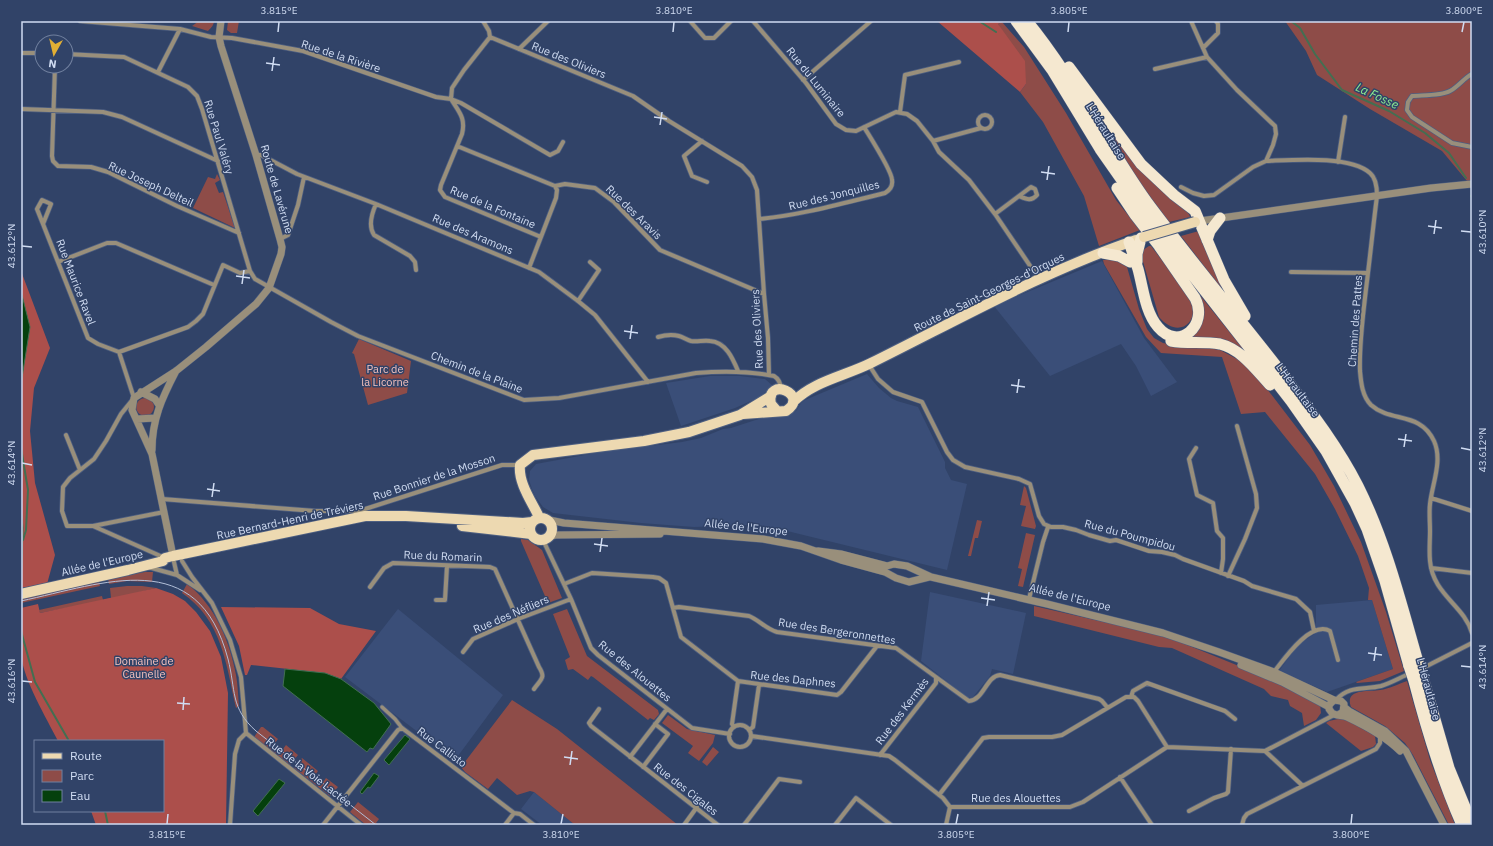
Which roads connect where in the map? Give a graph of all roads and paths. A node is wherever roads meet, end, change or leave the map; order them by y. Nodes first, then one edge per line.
1 (80, 21) edge
2 (220, 21) edge
3 (483, 21) edge
4 (548, 21) edge
5 (690, 21) edge
6 (731, 21) edge
7 (753, 21) edge
8 (870, 21) edge
9 (1010, 21) edge
10 (1016, 21) edge
11 (1027, 21) edge
12 (1033, 21) edge
13 (1192, 21) edge
14 (1216, 21) edge
15 (180, 29) junction
16 (219, 37) junction
17 (490, 38) junction
18 (1203, 48) junction
19 (519, 49) junction
20 (21, 53) edge
21 (34, 54) edge
22 (74, 54) edge
23 (1207, 57) junction
24 (959, 62) dead end
25 (1155, 69) dead end
26 (158, 72) junction
27 (55, 74) edge
28 (1472, 74) edge
29 (803, 80) junction
30 (451, 99) junction
31 (21, 109) edge
32 (54, 110) junction
33 (900, 112) junction
34 (1345, 117) dead end
35 (864, 127) junction
36 (981, 128) dead end
37 (702, 141) junction
38 (933, 141) junction
39 (563, 142) dead end
40 (457, 146) junction
41 (1472, 147) edge
42 (256, 155) junction
43 (1266, 160) junction
44 (218, 161) junction
45 (1338, 162) junction
46 (304, 177) junction
47 (706, 182) dead end
48 (1472, 184) edge
49 (555, 186) junction
50 (1181, 187) dead end
51 (1019, 196) dead end
52 (1377, 196) junction
53 (376, 204) junction
54 (995, 214) junction
55 (1220, 218) junction
56 (759, 219) junction
57 (1197, 222) junction
58 (43, 224) junction
59 (239, 233) junction
60 (541, 237) junction
61 (1143, 238) junction
62 (280, 240) junction
63 (1207, 240) junction
64 (1127, 243) junction
65 (1103, 253) junction
66 (58, 262) junction
67 (590, 262) dead end
68 (1133, 264) junction
69 (529, 268) junction
70 (416, 270) dead end
71 (250, 271) junction
72 (1291, 272) dead end
73 (1368, 273) junction
74 (1039, 279) junction
75 (214, 286) junction
76 (269, 288) junction
77 (764, 294) junction
78 (578, 301) junction
79 (658, 337) dead end
80 (119, 352) junction
81 (869, 364) junction
82 (176, 371) junction
83 (738, 372) junction
84 (769, 375) junction
85 (648, 382) junction
86 (784, 390) junction
87 (806, 391) junction
88 (141, 392) junction
89 (771, 396) junction
90 (134, 398) junction
91 (793, 402) junction
92 (159, 405) junction
93 (1308, 407) junction
94 (777, 411) junction
95 (740, 415) junction
96 (155, 418) junction
97 (137, 419) junction
98 (1237, 426) dead end
99 (66, 435) dead end
100 (1196, 448) dead end
101 (152, 454) junction
102 (520, 465) junction
103 (80, 470) junction
104 (1431, 498) junction
105 (162, 499) junction
106 (1472, 511) edge
107 (165, 512) junction
108 (540, 520) junction
109 (93, 526) junction
110 (1048, 526) junction
111 (670, 532) junction
112 (532, 534) junction
113 (546, 539) junction
114 (818, 551) junction
115 (1375, 551) junction
116 (172, 559) junction
117 (142, 566) junction
118 (447, 566) junction
119 (891, 566) junction
120 (1431, 568) junction
121 (917, 571) junction
122 (1221, 573) junction
123 (1472, 573) edge
124 (889, 574) junction
125 (176, 576) junction
126 (1228, 576) junction
127 (931, 577) junction
128 (915, 580) junction
129 (564, 584) junction
130 (370, 587) dead end
131 (204, 592) junction
132 (21, 594) edge
133 (571, 599) junction
134 (436, 600) dead end
135 (1029, 600) junction
136 (673, 608) junction
137 (518, 619) junction
138 (1314, 631) junction
139 (1472, 633) edge
140 (1472, 643) edge
141 (877, 646) junction
142 (1201, 646) junction
143 (463, 652) dead end
144 (1338, 660) dead end
145 (1414, 664) junction
146 (1274, 672) junction
147 (936, 677) junction
148 (1418, 679) junction
149 (738, 681) junction
150 (758, 685) junction
151 (534, 689) dead end
152 (1347, 692) junction
153 (1131, 697) junction
154 (1335, 700) junction
155 (1344, 706) junction
156 (382, 707) dead end
157 (1107, 707) junction
158 (599, 709) dead end
159 (667, 709) junction
160 (1333, 712) junction
161 (1235, 719) dead end
162 (655, 724) junction
163 (402, 728) junction
164 (734, 728) junction
165 (749, 730) junction
166 (246, 733) junction
167 (730, 734) junction
168 (751, 736) junction
169 (1380, 736) junction
170 (1167, 746) junction
171 (1231, 749) junction
172 (1265, 751) junction
173 (880, 755) junction
174 (630, 756) junction
175 (1412, 762) junction
176 (643, 767) junction
177 (1120, 777) junction
178 (800, 782) dead end
179 (1303, 786) junction
180 (939, 795) junction
181 (338, 806) junction
182 (950, 806) junction
183 (697, 807) junction
184 (1189, 811) dead end
185 (514, 813) junction
186 (1472, 824) edge
187 (230, 825) edge
188 (323, 825) edge
189 (361, 825) edge
190 (505, 825) edge
191 (534, 825) edge
192 (684, 825) edge
193 (718, 825) edge
194 (744, 825) edge
195 (835, 825) edge
196 (891, 825) edge
197 (946, 825) edge
198 (1152, 825) edge
199 (1242, 825) edge
200 (1443, 825) edge
201 (1462, 825) edge

1 - 15 street, Rue de la Rivière
2 - 16 street, Route de Lavérune
3 - 17 street
4 - 19 street
5 - 6 street
7 - 29 street, Rue du Luminaire
8 - 29 street
9 - 68 highway
10 - 115 highway, L'Héraultaise
11 - 93 highway, L'Héraultaise
12 - 57 highway
13 - 18 street
14 - 18 street
15 - 16 street, Rue de la Rivière
15 - 26 street
16 - 30 street, Rue de la Rivière
16 - 42 street, Route de Lavérune
17 - 19 street, Rue des Oliviers
17 - 30 street
18 - 23 street
19 - 37 street, Rue des Oliviers
20 - 21 street
22 - 26 street, Rue Paul Valéry
23 - 25 street
23 - 43 street
24 - 33 street
26 - 44 street, Rue Paul Valéry
27 - 32 street, Rue Joseph Delteil
28 - 41 street
29 - 35 street, Rue du Luminaire
30 - 39 street, Rue de la Rivière
30 - 40 street, Rue de la Fontaine
31 - 32 street
32 - 44 street
32 - 59 street, Rue Joseph Delteil
33 - 35 street, Rue du Luminaire
33 - 38 street
34 - 45 street
35 - 56 street, Rue des Jonquilles
36 - 38 street
37 - 47 street
37 - 56 street, Rue des Oliviers
38 - 54 street
40 - 49 street
40 - 60 street, Rue de la Fontaine
42 - 46 street, Rue des Aramons
42 - 62 street, Route de Lavérune
43 - 45 street
43 - 50 street
44 - 59 street, Rue Paul Valéry
45 - 52 street, Chemin des Pattes
46 - 53 street, Rue des Aramons
46 - 62 street
48 - 52 street, Route de Saint-Georges-d'Orques
49 - 60 street, Rue de la Fontaine
49 - 77 street, Rue des Aravis
51 - 54 street
52 - 55 street, Route de Saint-Georges-d'Orques
52 - 73 street, Chemin des Pattes
53 - 69 street, Rue des Aramons
53 - 70 street
54 - 74 street
55 - 57 street, Route de Saint-Georges-d'Orques
55 - 63 highway
56 - 77 street, Rue des Oliviers
57 - 61 main road, Route de Saint-Georges-d'Orques, bridge
57 - 63 highway
58 - 58 street, Rue Maurice Ravel
58 - 66 street, Rue Maurice Ravel
59 - 71 street, Rue Paul Valéry
60 - 69 street, Rue de la Fontaine
61 - 64 main road, Route de Saint-Georges-d'Orques
61 - 68 highway
62 - 76 street, Route de Lavérune
63 - 93 highway
64 - 65 main road, Route de Saint-Georges-d'Orques
64 - 68 highway
65 - 68 highway
65 - 74 main road, Route de Saint-Georges-d'Orques
66 - 75 street
66 - 80 street, Rue Maurice Ravel
67 - 78 street
68 - 115 highway
69 - 78 street, Rue des Aramons
71 - 75 street
71 - 76 street, Rue Paul Valéry
72 - 73 street
73 - 104 street, Chemin des Pattes
74 - 81 main road, Route de Saint-Georges-d'Orques
75 - 80 street
76 - 82 street, Route de Lavérune
76 - 85 street, Chemin de la Plaine
77 - 84 street, Rue des Oliviers
78 - 85 street, Rue des Aramons
79 - 83 street
80 - 90 street
81 - 87 main road, Route de Saint-Georges-d'Orques
81 - 110 street
82 - 88 street, Route de Lavérune
82 - 92 street, Route de Lavérune
83 - 84 street, Chemin de la Plaine
83 - 85 street, Chemin de la Plaine
84 - 86 street
86 - 87 main road, Route de Saint-Georges-d'Orques
86 - 89 main road
86 - 91 main road
87 - 91 main road, Route de Saint-Georges-d'Orques
88 - 90 street, Route de Lavérune
88 - 92 street
89 - 94 main road
89 - 95 main road
90 - 97 street, Route de Lavérune
90 - 103 street
91 - 94 main road
92 - 96 street, Route de Lavérune
93 - 145 highway, L'Héraultaise
94 - 95 main road
95 - 102 main road
96 - 97 street
96 - 101 street, Route de Lavérune
97 - 101 street, Route de Lavérune
98 - 126 street
99 - 103 street
100 - 122 street
101 - 105 street, Route de Lavérune
102 - 105 street, Rue Bonnier de la Mosson
102 - 108 main road
103 - 109 street
104 - 106 street
104 - 120 street, Chemin des Pattes
105 - 107 street, Route de Lavérune
107 - 109 street
107 - 116 street, Route de Lavérune
108 - 111 street, Allée de l'Europe
108 - 112 main road
108 - 113 main road
108 - 116 main road, Rue Bernard-Henri de Tréviers
109 - 116 street
110 - 122 street, Rue du Poumpidou
110 - 135 street
111 - 113 street, Allée de l'Europe
111 - 114 street, Allée de l'Europe
112 - 113 main road
112 - 116 main road, Rue Bernard-Henri de Tréviers
113 - 129 street, Rue des Alouettes
114 - 119 street, Allée de l'Europe
114 - 124 street, Allée de l'Europe
115 - 145 highway, L'Héraultaise
116 - 117 main road, Allée de l'Europe
116 - 125 street
116 - 131 street
117 - 125 street
117 - 132 main road, Allée de l'Europe
118 - 130 street, Rue du Romarin
118 - 134 street
118 - 137 street, Rue du Romarin
119 - 121 street, Allée de l'Europe
119 - 124 street
120 - 123 street
120 - 139 street, Chemin des Pattes
121 - 127 street, Allée de l'Europe
121 - 128 street
122 - 126 street, Rue du Poumpidou
124 - 128 street, Allée de l'Europe
125 - 131 street
126 - 138 street, Rue du Poumpidou
127 - 128 street, Allée de l'Europe
127 - 135 street, Allée de l'Europe
129 - 133 street, Rue des Alouettes
129 - 136 street
131 - 166 street
133 - 137 street, Rue des Néfliers
133 - 159 street, Rue des Alouettes
135 - 142 street, Allée de l'Europe
136 - 141 street, Rue des Bergeronnettes
136 - 149 street, Rue des Daphnes
137 - 143 street, Rue des Néfliers
137 - 151 street
138 - 144 street
138 - 146 street
140 - 152 street
141 - 147 street, Rue des Bergeronnettes
141 - 150 street, Rue des Daphnes
142 - 146 street, Allée de l'Europe
142 - 160 street, Allée de l'Europe
145 - 148 highway, L'Héraultaise, bridge
146 - 154 street, Allée de l'Europe
147 - 157 street, Rue des Bergeronnettes
147 - 173 street, Rue des Kermès
148 - 186 highway, L'Héraultaise
148 - 201 highway, L'Héraultaise
149 - 150 street, Rue des Daphnes
149 - 164 street
150 - 165 street
152 - 154 street
152 - 155 street
153 - 157 street
153 - 161 street
153 - 170 street
154 - 155 street
154 - 160 street
155 - 160 street
155 - 175 street, Allée de l'Europe
156 - 163 street
157 - 180 street
158 - 174 street, Rue des Cigales
159 - 162 street
159 - 167 street, Rue des Alouettes
160 - 169 street, Allée de l'Europe
160 - 172 street
162 - 174 street
162 - 176 street, Rue des Cigales
163 - 181 street, Rue Callisto
163 - 185 street, Rue Callisto
164 - 165 street
164 - 167 street
165 - 168 street
166 - 181 street, Rue de la Voie Lactée
166 - 187 street
167 - 168 street
168 - 173 street
169 - 175 street, Allée de l'Europe
169 - 179 street
170 - 171 street
170 - 177 street, Rue des Alouettes
171 - 172 street
171 - 184 street
172 - 179 street
173 - 180 street
174 - 176 street, Rue des Cigales
175 - 200 street, Allée de l'Europe
176 - 183 street, Rue des Cigales
177 - 182 street, Rue des Alouettes
177 - 198 street
178 - 194 street
179 - 199 street
180 - 182 street
181 - 188 street, Rue Callisto
181 - 189 street, Rue de la Voie Lactée
182 - 197 street
183 - 192 street
183 - 193 street, Rue des Cigales
185 - 190 street
185 - 191 street, Rue Callisto
195 - 196 street

